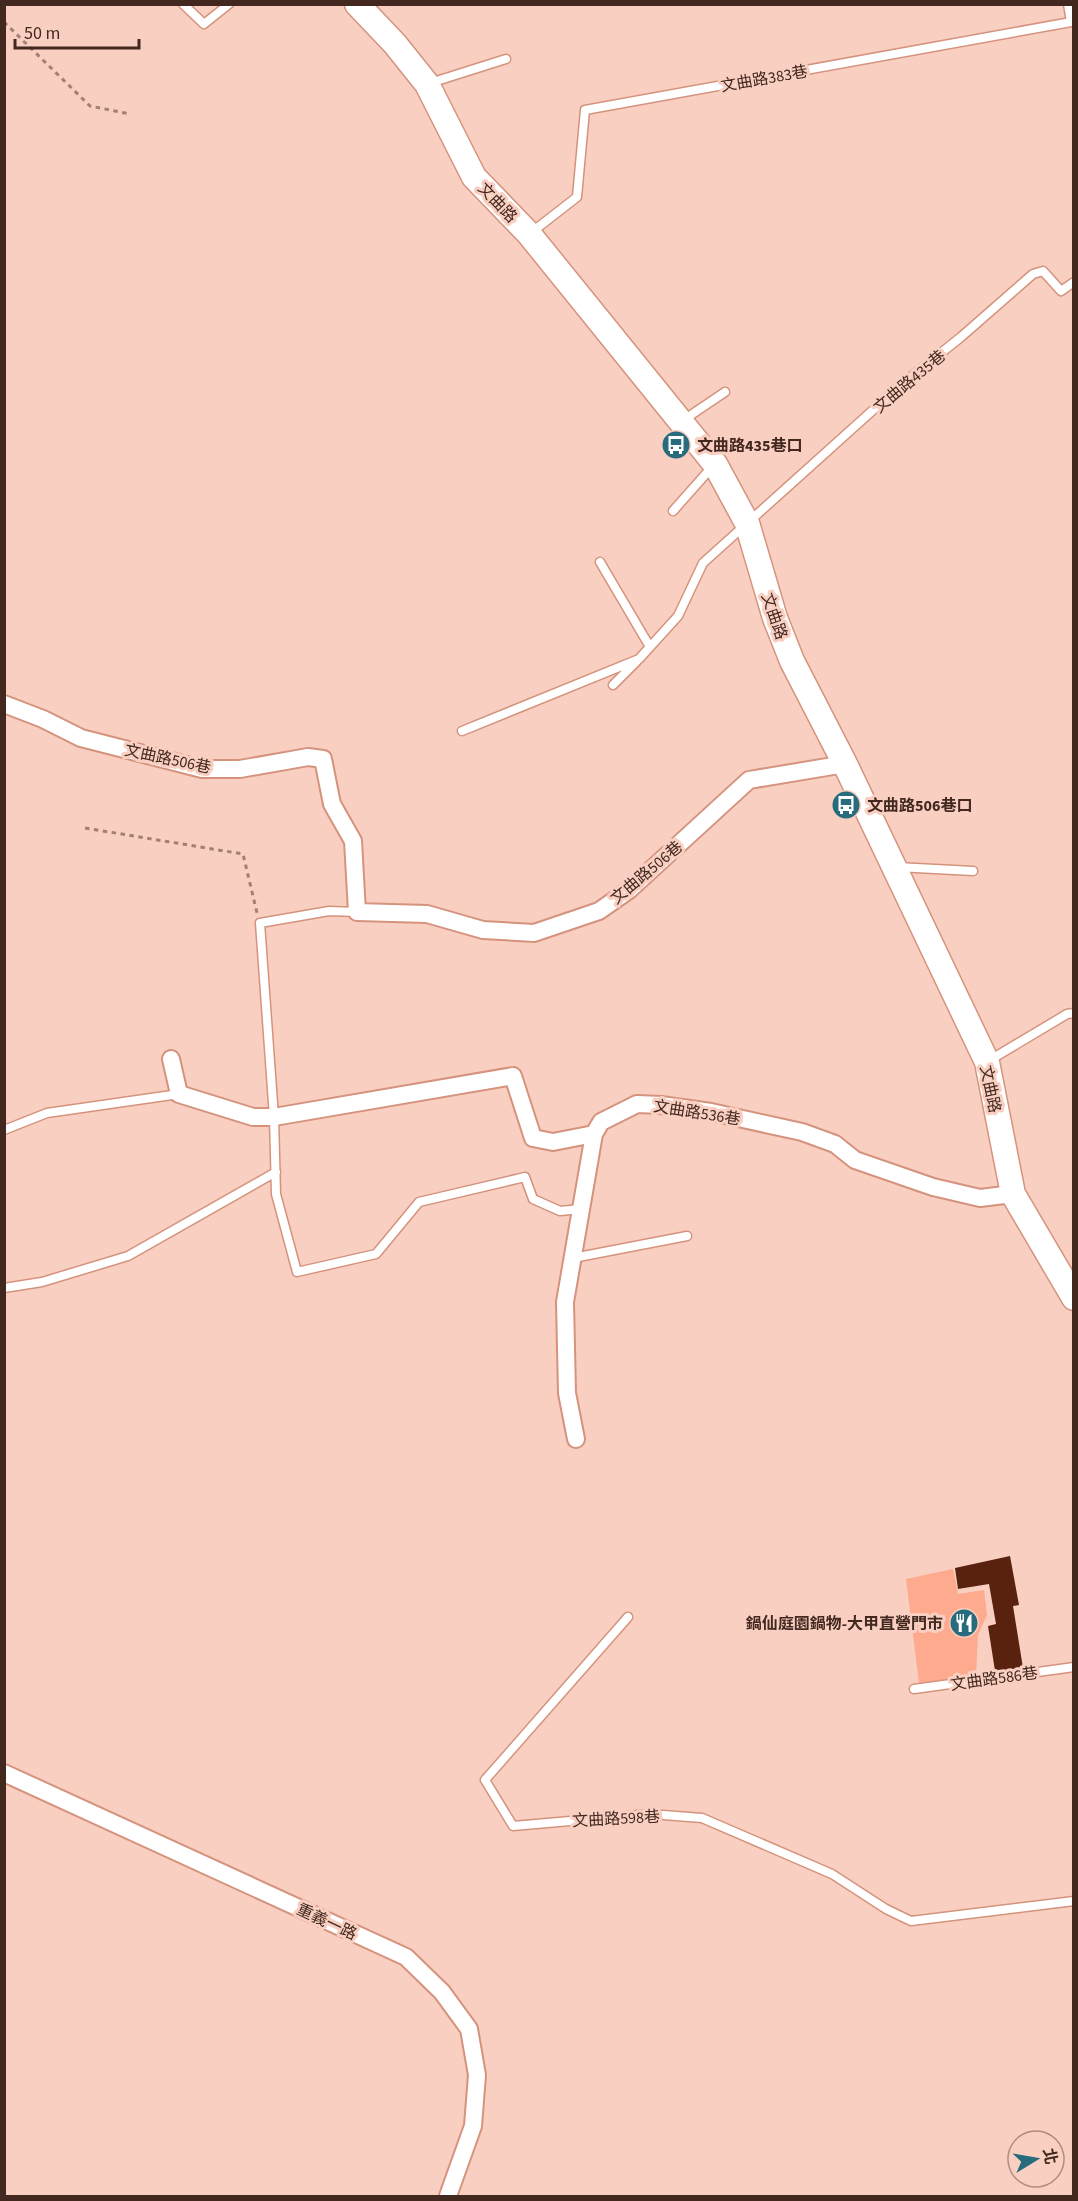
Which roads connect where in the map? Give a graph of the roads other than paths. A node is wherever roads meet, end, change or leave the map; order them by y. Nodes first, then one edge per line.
1 (183, 4) edge
2 (230, 4) edge
3 (357, 4) edge
4 (1068, 4) edge
5 (506, 59) dead end
6 (427, 84) junction
7 (529, 234) junction
8 (1074, 282) edge
9 (725, 392) dead end
10 (681, 421) junction
11 (715, 464) junction
12 (673, 511) dead end
13 (747, 523) junction
14 (600, 562) dead end
15 (650, 646) junction
16 (639, 658) junction
17 (613, 685) dead end
18 (4, 704) edge
19 (462, 731) dead end
20 (845, 765) junction
21 (893, 867) junction
22 (973, 871) dead end
23 (357, 912) junction
24 (1074, 1013) edge
25 (171, 1059) dead end
26 (987, 1062) junction
27 (178, 1094) junction
28 (274, 1117) junction
29 (4, 1130) edge
30 (594, 1134) junction
31 (276, 1172) junction
32 (1013, 1194) junction
33 (581, 1209) junction
34 (687, 1236) dead end
35 (573, 1258) junction
36 (4, 1288) edge
37 (1074, 1298) edge
38 (576, 1439) dead end
39 (628, 1617) dead end
40 (1074, 1667) edge
41 (914, 1689) dead end
42 (4, 1773) edge
43 (1074, 1901) edge
44 (448, 2196) edge

1 - 2 lane
3 - 6 street, 文曲路
4 - 7 lane, 文曲路383巷
5 - 6 lane
6 - 7 street, 文曲路
7 - 10 street, 文曲路
8 - 13 lane, 文曲路435巷
9 - 10 lane
10 - 11 street, 文曲路
11 - 12 lane
11 - 13 street, 文曲路
13 - 15 lane
13 - 20 street, 文曲路
14 - 15 lane
15 - 16 lane
16 - 17 lane
16 - 19 lane
18 - 23 street, 文曲路506巷
20 - 21 street, 文曲路
20 - 23 street, 文曲路506巷
21 - 22 lane
21 - 26 street, 文曲路
23 - 28 lane, 文曲路506巷
24 - 26 lane
25 - 27 street
26 - 32 street, 文曲路
27 - 28 street
27 - 29 lane
28 - 30 street
28 - 31 lane
30 - 32 street, 文曲路536巷
30 - 33 street
31 - 33 lane
31 - 36 lane
32 - 37 street, 文曲路
33 - 35 street
34 - 35 lane
35 - 38 street
39 - 43 lane, 文曲路598巷
40 - 41 lane, 文曲路586巷
42 - 44 street, 重義一路

